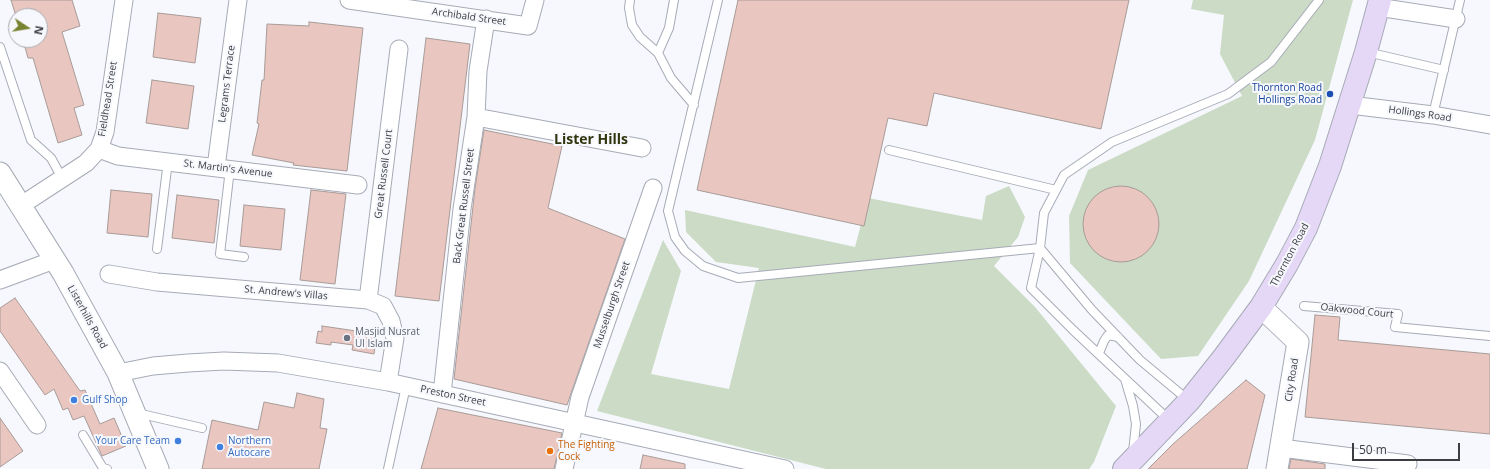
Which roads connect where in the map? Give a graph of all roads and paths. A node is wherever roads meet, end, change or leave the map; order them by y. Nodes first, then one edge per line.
1 (124, 0) edge
2 (238, 0) edge
3 (349, 0) edge
4 (630, 0) edge
5 (674, 0) edge
6 (718, 0) edge
7 (1319, 0) edge
8 (1460, 0) edge
9 (1378, 4) edge
10 (429, 6) edge
11 (534, 6) edge
12 (486, 19) junction
13 (1456, 19) junction
14 (0, 47) edge
15 (399, 49) dead end
16 (1366, 52) junction
17 (658, 53) junction
18 (1444, 70) junction
19 (694, 105) junction
20 (1350, 105) junction
21 (1433, 116) junction
22 (476, 117) junction
23 (1490, 125) edge
24 (642, 148) dead end
25 (99, 150) junction
26 (889, 150) dead end
27 (168, 162) junction
28 (223, 168) junction
29 (0, 173) edge
30 (62, 178) junction
31 (371, 187) junction
32 (653, 188) dead end
33 (1056, 190) junction
34 (20, 206) junction
35 (1040, 248) junction
36 (157, 249) dead end
37 (244, 257) dead end
38 (54, 260) junction
39 (108, 274) dead end
40 (0, 280) edge
41 (368, 300) junction
42 (1304, 306) dead end
43 (1261, 307) junction
44 (1490, 336) edge
45 (1118, 337) junction
46 (1099, 353) junction
47 (0, 371) edge
48 (118, 373) junction
49 (1124, 378) junction
50 (388, 382) junction
51 (406, 386) junction
52 (442, 394) junction
53 (1189, 401) junction
54 (134, 413) junction
55 (1170, 420) junction
56 (573, 423) junction
57 (37, 425) dead end
58 (202, 428) dead end
59 (83, 435) dead end
60 (1281, 448) junction
61 (1408, 464) dead end
62 (1128, 465) edge
63 (107, 469) edge
64 (157, 469) edge
65 (388, 469) edge
66 (564, 469) edge
67 (785, 469) edge
68 (1277, 469) edge

1 - 25 street, Fieldhead Street
2 - 28 street, Legrams Terrace
3 - 10 street, Archibald Street
4 - 17 lane
5 - 17 lane
6 - 19 lane
7 - 33 lane
8 - 13 lane
9 - 13 street
9 - 16 main road, Thornton Road
10 - 12 street, Archibald Street
11 - 12 street, Archibald Street
12 - 22 street, Back Great Russell Street
13 - 18 lane
14 - 30 lane
15 - 31 street, Great Russell Court
16 - 18 lane
16 - 20 main road, Thornton Road
17 - 19 lane
18 - 21 lane
19 - 35 lane
20 - 21 street, Hollings Road
20 - 43 main road, Thornton Road
21 - 23 street, Hollings Road
22 - 24 street
22 - 52 street, Back Great Russell Street
25 - 27 street, St. Martin's Avenue
25 - 30 street, Fieldhead Street
26 - 33 lane
27 - 28 street, St. Martin's Avenue
27 - 36 lane
28 - 31 street, St. Martin's Avenue
28 - 37 lane
29 - 34 street, Listerhills Road
30 - 34 street, Fieldhead Street
31 - 41 street, Great Russell Court
32 - 56 street, Musselburgh Street
33 - 35 lane
34 - 38 street, Listerhills Road
35 - 45 lane
35 - 46 lane
38 - 40 street
38 - 48 street, Listerhills Road
39 - 41 street, St. Andrew's Villas
41 - 50 street, St. Andrew's Villas
42 - 44 lane, Oakwood Court
43 - 53 main road, Thornton Road
43 - 60 street, City Road
45 - 46 lane
45 - 53 lane
46 - 49 lane
47 - 57 street
48 - 50 street, Preston Street
48 - 54 street, Listerhills Road
49 - 55 lane
49 - 62 lane
50 - 51 street, Preston Street
51 - 52 street, Preston Street
51 - 65 lane
52 - 56 street, Preston Street
53 - 55 main road, Thornton Road
54 - 58 lane
54 - 64 street, Listerhills Road
55 - 62 main road, Thornton Road
56 - 66 street, Musselburgh Street
56 - 67 street, Preston Street
59 - 63 lane
60 - 61 street
60 - 68 street, City Road

